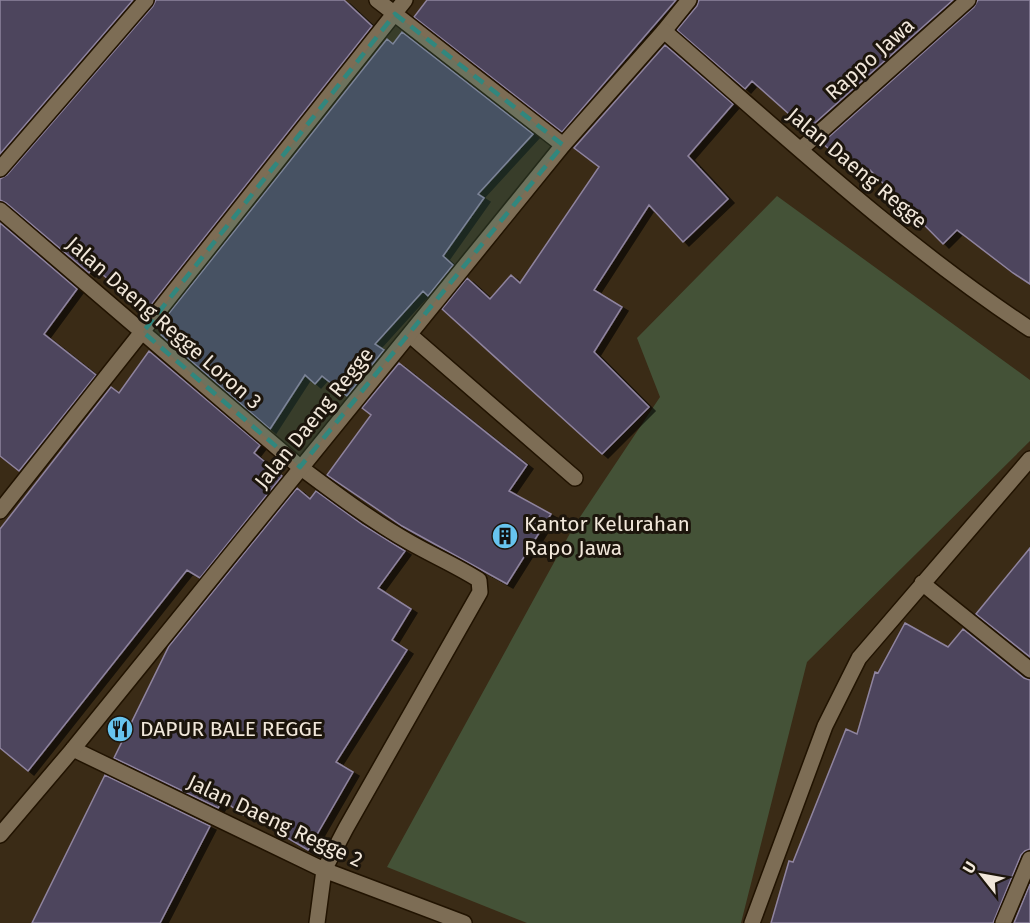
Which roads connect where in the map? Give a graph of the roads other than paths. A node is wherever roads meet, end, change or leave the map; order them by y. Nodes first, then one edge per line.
1 (146, 0) edge
2 (377, 0) edge
3 (405, 0) edge
4 (689, 0) edge
5 (968, 0) edge
6 (395, 14) junction
7 (664, 31) junction
8 (563, 145) junction
9 (801, 149) junction
10 (0, 169) edge
11 (0, 210) edge
12 (1030, 329) edge
13 (142, 332) junction
14 (410, 335) junction
15 (1030, 459) edge
16 (300, 467) junction
17 (575, 478) dead end
18 (0, 511) edge
19 (922, 583) junction
20 (1030, 670) edge
21 (73, 748) junction
22 (0, 835) edge
23 (1030, 859) edge
24 (324, 870) junction
25 (317, 923) edge
26 (464, 923) edge
27 (752, 923) edge
28 (1003, 923) edge

1 - 10 street
2 - 6 street
3 - 6 street
4 - 7 street, Jalan Daeng Regge
5 - 9 street, Rappo Jawa
6 - 8 street
6 - 13 street
7 - 8 street, Jalan Daeng Regge
7 - 9 street, Jalan Daeng Regge
8 - 14 street, Jalan Daeng Regge
9 - 12 street, Jalan Daeng Regge
11 - 13 street, Jalan Daeng Regge Loron 3
13 - 16 street, Jalan Daeng Regge Loron 3
13 - 18 street
14 - 16 street, Jalan Daeng Regge
14 - 17 street
15 - 19 street
16 - 21 street, Jalan Daeng Regge
16 - 24 street, Jalan Daeng Regge Loron 3
19 - 20 street
19 - 27 street
21 - 22 street, Jalan Daeng Regge
21 - 24 street, Jalan Daeng Regge 2
23 - 28 street
24 - 25 street
24 - 26 street, Jalan Daeng Regge 2

